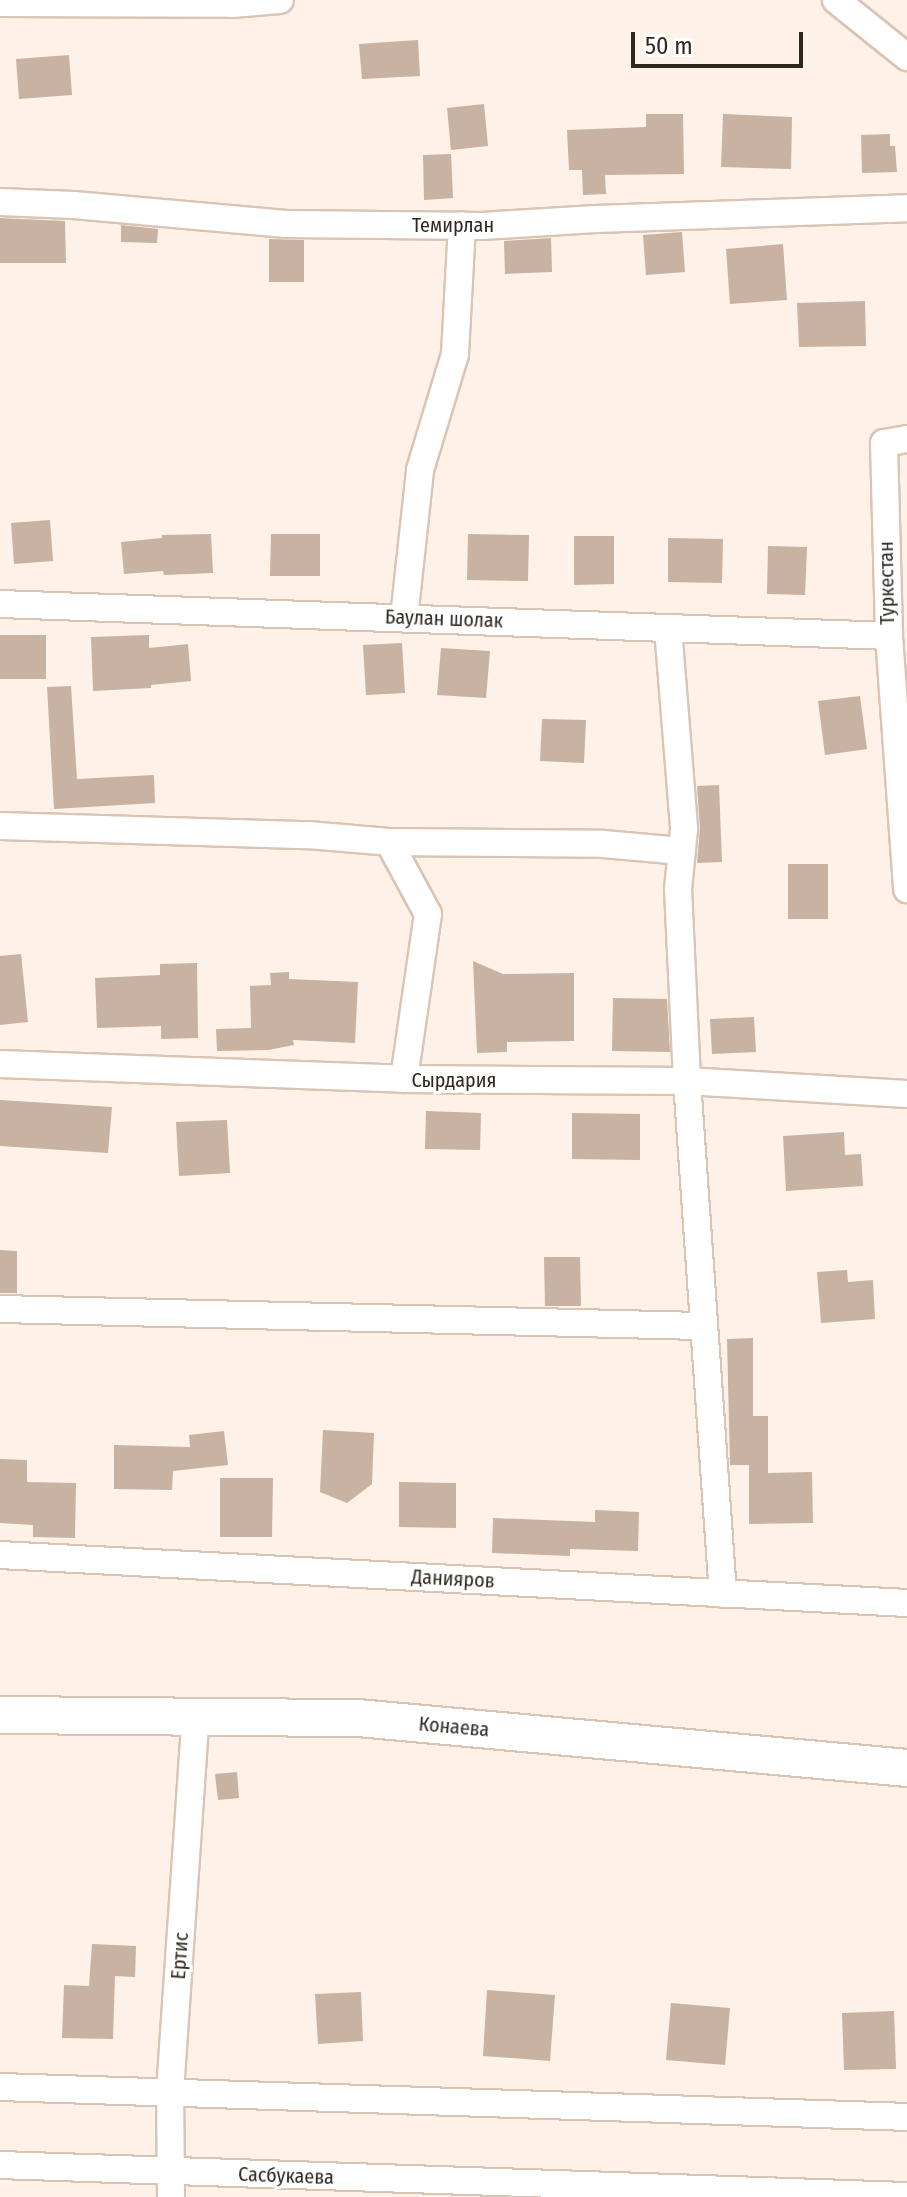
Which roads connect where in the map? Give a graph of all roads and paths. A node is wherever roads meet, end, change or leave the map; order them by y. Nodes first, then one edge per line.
1 (280, 0) edge
2 (836, 0) edge
3 (0, 3) edge
4 (907, 57) edge
5 (0, 202) edge
6 (907, 208) edge
7 (462, 225) junction
8 (907, 439) edge
9 (0, 604) edge
10 (404, 618) junction
11 (668, 628) junction
12 (889, 636) junction
13 (904, 783) edge
14 (0, 826) edge
15 (389, 842) junction
16 (682, 851) junction
17 (907, 889) edge
18 (0, 1064) edge
19 (404, 1079) junction
20 (687, 1081) junction
21 (907, 1094) edge
22 (0, 1309) edge
23 (703, 1326) junction
24 (0, 1555) edge
25 (723, 1594) junction
26 (907, 1603) edge
27 (0, 1715) edge
28 (196, 1715) junction
29 (907, 1768) edge
30 (0, 2087) edge
31 (170, 2092) junction
32 (907, 2117) edge
33 (0, 2165) edge
34 (171, 2185) edge
35 (907, 2196) edge

1 - 3 street
2 - 4 street
5 - 7 street, Темирлан
6 - 7 street, Темирлан
7 - 10 street
8 - 12 street, Туркестан
9 - 10 street, Баулан шолак
10 - 11 street, Баулан шолак
11 - 12 street, Баулан шолак
11 - 16 street
12 - 13 street, Туркестан
13 - 17 street, Туркестан
14 - 15 street
15 - 16 street
15 - 19 street
16 - 20 street
18 - 19 street, Сырдария
19 - 20 street, Сырдария
20 - 21 street, Сырдария
20 - 23 street
22 - 23 street
23 - 25 street
24 - 25 street, Данияров
25 - 26 street, Данияров
27 - 28 main road, Конаева
28 - 29 main road, Конаева
28 - 31 street, Ертис
30 - 31 street
31 - 32 street
31 - 34 street, Ертис
33 - 34 street, Сасбукаева
34 - 35 street, Сасбукаева

